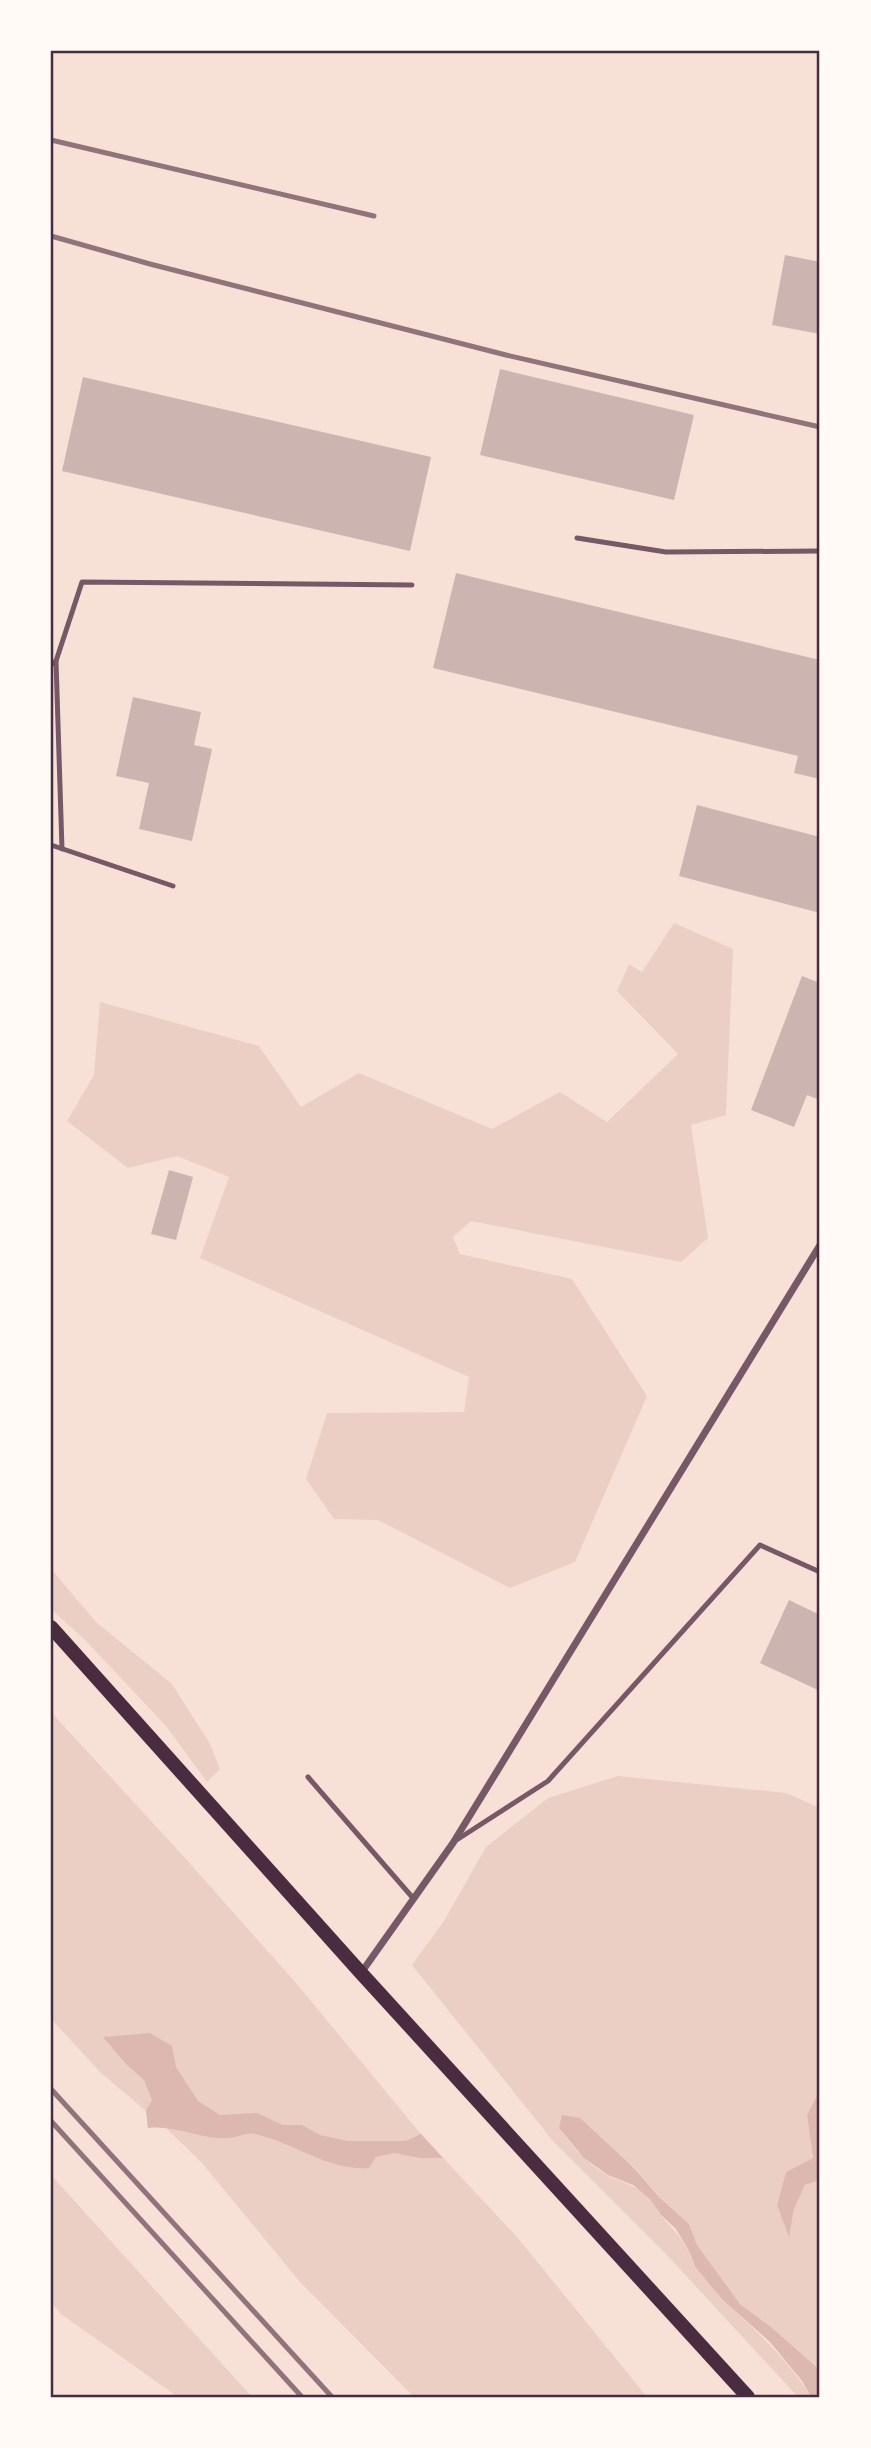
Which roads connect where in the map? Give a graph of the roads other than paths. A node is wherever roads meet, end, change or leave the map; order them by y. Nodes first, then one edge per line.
1 (577, 538) dead end
2 (820, 551) edge
3 (412, 585) dead end
4 (54, 663) edge
5 (51, 845) edge
6 (62, 849) junction
7 (173, 886) dead end
8 (820, 1245) edge
9 (820, 1572) edge
10 (51, 1627) edge
11 (308, 1777) dead end
12 (453, 1843) junction
13 (413, 1898) junction
14 (361, 1973) junction
15 (748, 2397) edge

1 - 2 lane
3 - 4 lane
4 - 6 lane
5 - 6 lane
6 - 7 lane
8 - 12 street
9 - 12 lane
10 - 14 main road
11 - 13 lane
12 - 13 street
13 - 14 street
14 - 15 main road

